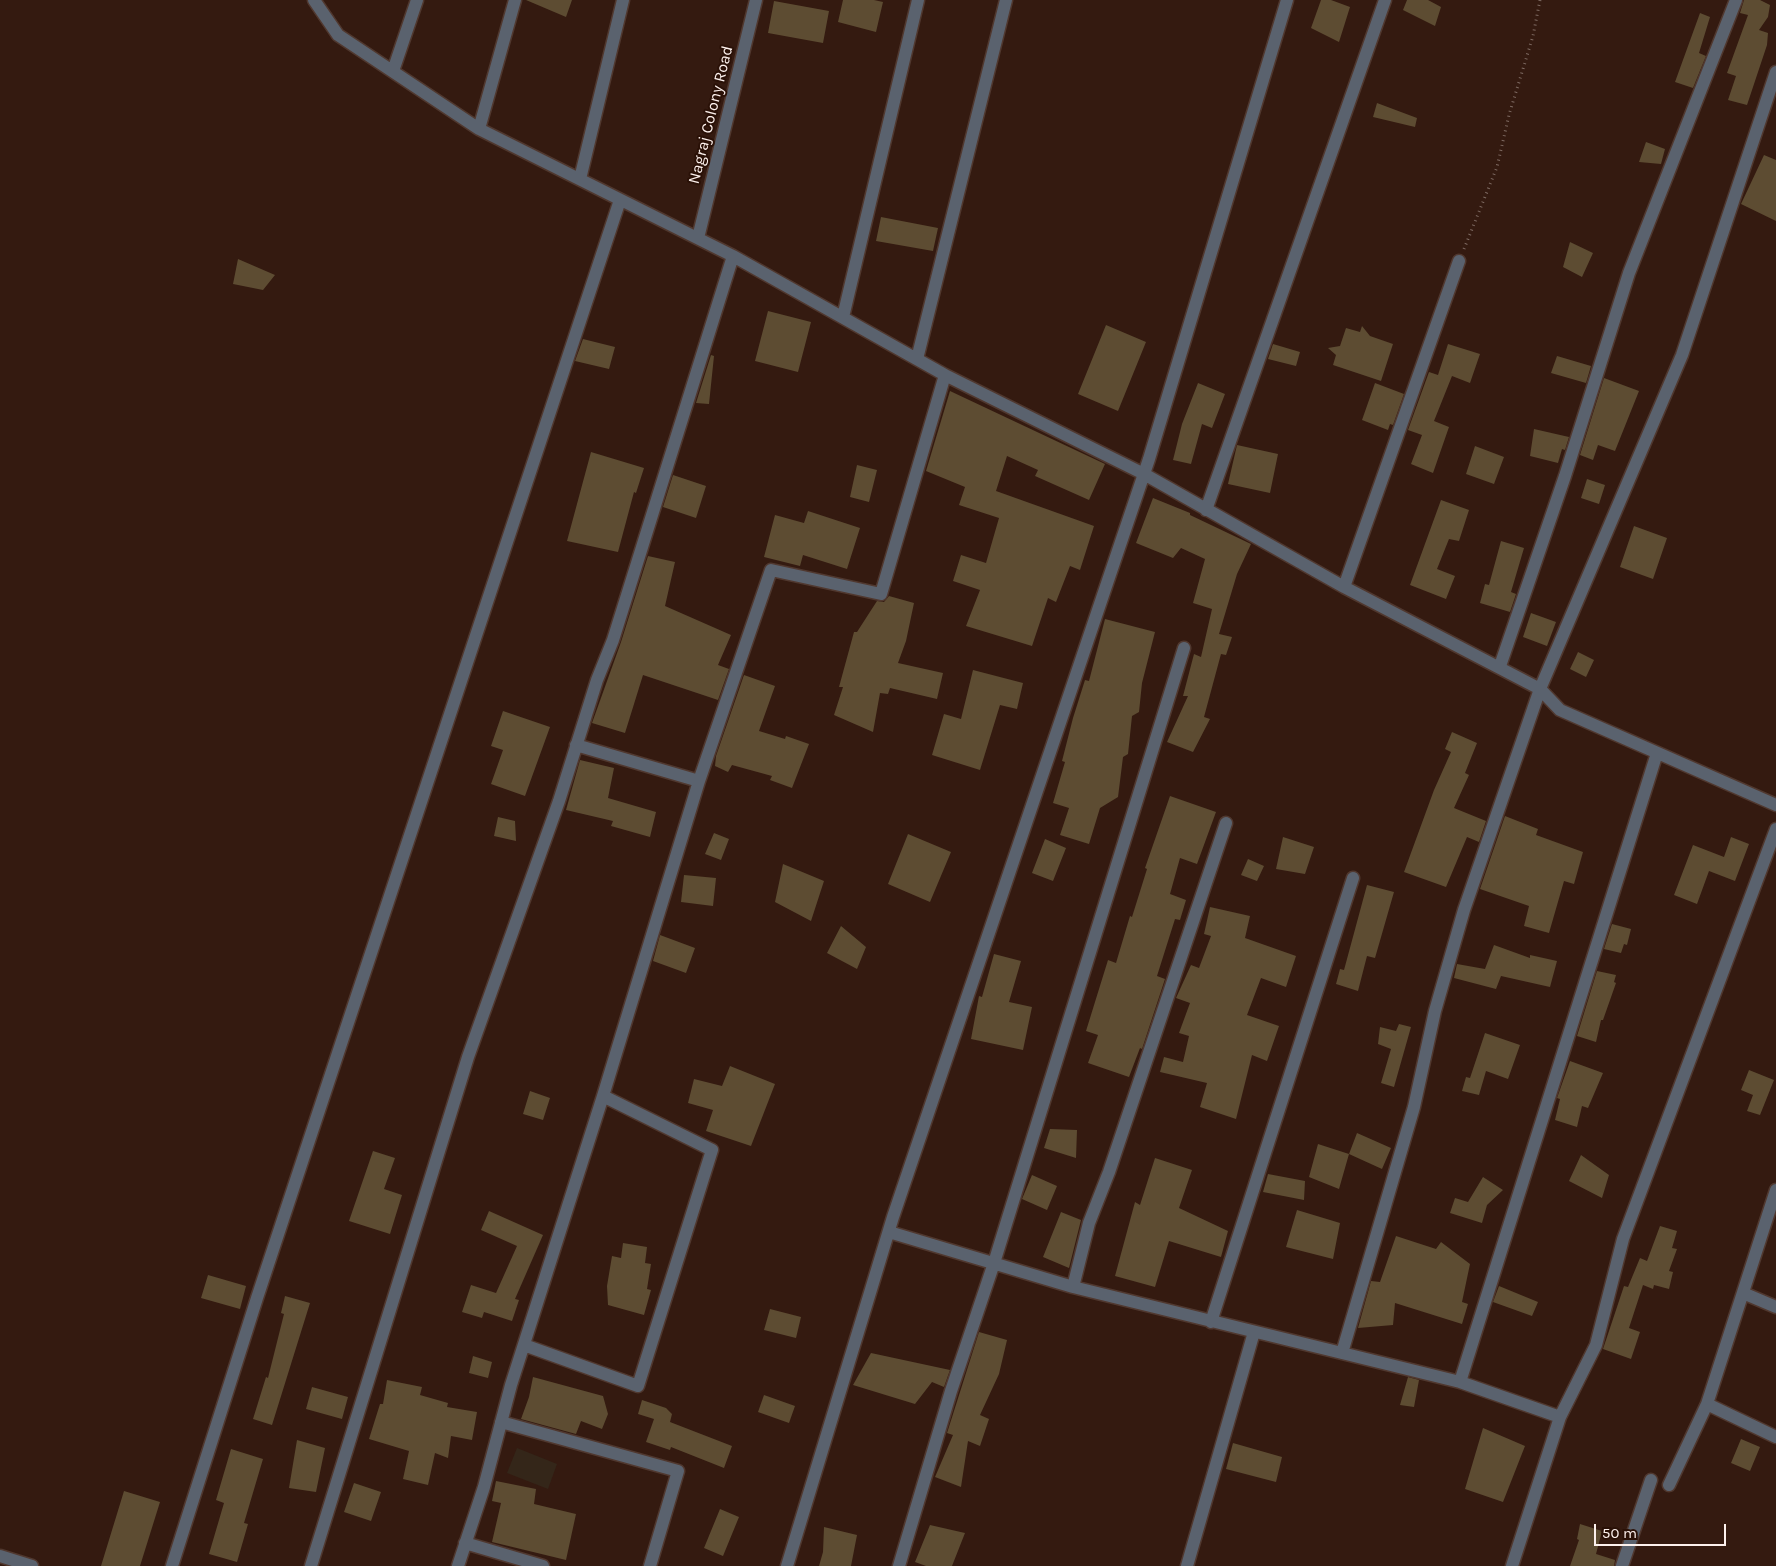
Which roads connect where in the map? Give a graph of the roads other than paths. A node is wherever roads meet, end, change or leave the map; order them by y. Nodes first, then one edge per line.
1 (314, 0) edge
2 (328, 0) edge
3 (418, 0) edge
4 (515, 0) edge
5 (623, 0) edge
6 (756, 0) edge
7 (918, 0) edge
8 (1006, 0) edge
9 (1287, 0) edge
10 (1385, 0) edge
11 (1736, 0) edge
12 (324, 14) junction
13 (393, 72) junction
14 (1776, 72) edge
15 (479, 129) junction
16 (580, 179) junction
17 (620, 200) junction
18 (698, 238) junction
19 (733, 256) junction
20 (1459, 261) road end
21 (842, 317) junction
22 (917, 359) junction
23 (945, 375) junction
24 (1144, 474) junction
25 (1206, 510) junction
26 (1344, 588) junction
27 (1184, 648) dead end
28 (1500, 666) junction
29 (1540, 689) junction
30 (576, 745) junction
31 (1657, 753) junction
32 (699, 781) junction
33 (1776, 805) edge
34 (1226, 823) dead end
35 (1776, 829) edge
36 (1353, 878) dead end
37 (603, 1096) junction
38 (1776, 1190) edge
39 (888, 1232) junction
40 (994, 1262) junction
41 (1073, 1287) junction
42 (1743, 1292) junction
43 (1776, 1307) edge
44 (1211, 1322) junction
45 (1254, 1332) junction
46 (524, 1346) junction
47 (1342, 1353) junction
48 (1460, 1382) junction
49 (1707, 1404) junction
50 (1560, 1417) junction
51 (502, 1422) junction
52 (1776, 1437) edge
53 (1651, 1480) dead end
54 (1669, 1485) dead end
55 (465, 1543) junction
56 (0, 1556) edge
57 (32, 1566) edge
58 (172, 1566) edge
59 (311, 1566) edge
60 (458, 1566) edge
61 (543, 1566) edge
62 (650, 1566) edge
63 (786, 1566) edge
64 (899, 1566) edge
65 (1187, 1566) edge
66 (1512, 1566) edge
67 (1622, 1566) edge

1 - 12 street
2 - 12 street
3 - 13 street
4 - 15 street
5 - 16 street
6 - 18 street, Nagraj Colony Road
7 - 21 street
8 - 22 street
9 - 24 street
10 - 25 street
11 - 28 street
12 - 13 street
13 - 15 street
14 - 29 street
15 - 16 street
16 - 17 street
17 - 18 street
17 - 58 street
18 - 19 street
19 - 21 street
19 - 30 street
20 - 26 street
21 - 22 street
22 - 23 street
23 - 24 street
23 - 32 street
24 - 25 street
24 - 39 street
25 - 26 street
26 - 28 street
27 - 40 street
28 - 29 street
29 - 31 street
29 - 47 street
30 - 32 street
30 - 59 street
31 - 33 street
31 - 48 street
32 - 37 street
34 - 41 street
35 - 50 street
36 - 44 street
37 - 46 street
37 - 46 street
38 - 42 street
39 - 40 street
39 - 63 street
40 - 41 street
40 - 64 street
41 - 44 street
42 - 43 street
42 - 49 street
44 - 45 street
45 - 47 street
45 - 65 street
46 - 51 street
47 - 48 street
48 - 50 street
49 - 52 street
49 - 54 street
50 - 66 street
51 - 55 street
51 - 62 street
53 - 67 street
55 - 60 street
55 - 61 street
56 - 57 street

